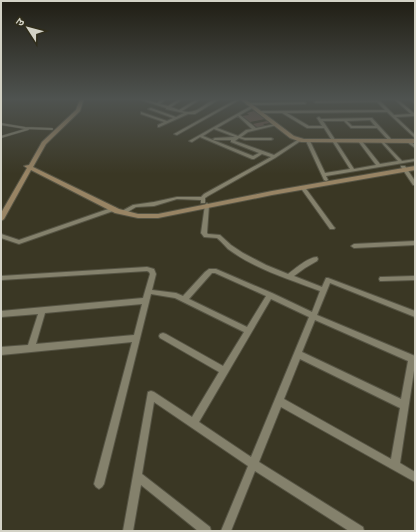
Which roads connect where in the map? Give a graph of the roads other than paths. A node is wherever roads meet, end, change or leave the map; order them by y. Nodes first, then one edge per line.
1 (1, 124) edge
2 (59, 124) edge
3 (64, 124) edge
4 (163, 124) edge
5 (195, 124) edge
6 (222, 124) edge
7 (249, 124) edge
8 (302, 124) edge
9 (322, 124) edge
10 (348, 124) edge
11 (375, 124) edge
12 (401, 124) edge
13 (275, 125) joint
14 (159, 126) dead end
15 (378, 127) junction
16 (214, 128) junction
17 (325, 128) junction
18 (32, 129) junction
19 (52, 129) junction
20 (255, 129) junction
21 (176, 134) dead end
22 (1, 136) edge
23 (200, 136) junction
24 (415, 137) edge
25 (237, 138) junction
26 (215, 139) dead end
27 (271, 139) dead end
28 (300, 140) junction
29 (192, 141) dead end
30 (308, 141) junction
31 (334, 141) junction
32 (360, 141) junction
33 (382, 141) junction
34 (391, 141) junction
35 (408, 141) junction
36 (415, 141) edge
37 (415, 147) edge
38 (262, 152) junction
39 (274, 157) junction
40 (415, 160) edge
41 (415, 165) edge
42 (379, 166) junction
43 (403, 166) junction
44 (29, 167) junction
45 (415, 168) edge
46 (353, 170) junction
47 (325, 177) junction
48 (415, 184) edge
49 (302, 187) junction
50 (204, 202) junction
51 (1, 209) edge
52 (114, 209) junction
53 (124, 212) junction
54 (2, 217) edge
55 (332, 228) dead end
56 (1, 236) edge
57 (415, 243) edge
58 (354, 246) dead end
59 (315, 259) dead end
60 (289, 277) junction
61 (1, 278) edge
62 (415, 278) edge
63 (382, 279) dead end
64 (324, 290) junction
65 (153, 292) dead end
66 (270, 295) junction
67 (146, 300) junction
68 (184, 300) junction
69 (43, 310) junction
70 (1, 314) edge
71 (415, 314) edge
72 (313, 316) junction
73 (248, 331) junction
74 (163, 336) dead end
75 (136, 338) junction
76 (31, 348) junction
77 (1, 351) edge
78 (298, 354) junction
79 (413, 359) edge
80 (224, 371) junction
81 (279, 401) junction
82 (404, 405) junction
83 (193, 423) junction
84 (253, 464) junction
85 (395, 466) junction
86 (137, 476) junction
87 (415, 477) edge
88 (99, 484) dead end
89 (128, 531) edge
90 (206, 531) edge
91 (226, 531) edge
92 (359, 531) edge

1 - 18 lane
2 - 19 main road
3 - 44 main road
4 - 14 street
5 - 21 street
6 - 16 street
7 - 20 street
8 - 17 street
9 - 17 street
10 - 15 street
11 - 15 street
12 - 24 street
13 - 20 street
13 - 28 main road
15 - 34 street
16 - 23 street
16 - 25 street
17 - 31 street
18 - 19 lane
18 - 22 lane
19 - 44 main road
20 - 25 street
23 - 29 street
23 - 38 street
25 - 26 street
25 - 27 street
25 - 38 street
28 - 30 main road
28 - 39 street
30 - 31 main road
30 - 47 street
31 - 32 main road
31 - 46 street
32 - 33 main road
32 - 42 street
33 - 34 main road
33 - 43 street
34 - 35 main road
35 - 36 main road
35 - 37 street
38 - 39 street
39 - 50 street
40 - 43 street
41 - 43 main road
42 - 43 street
42 - 46 street
43 - 45 main road
43 - 47 main road
43 - 48 street
43 - 49 main road
44 - 51 main road
44 - 52 main road
44 - 54 main road
46 - 47 street
47 - 50 main road
49 - 50 main road
49 - 55 street
50 - 53 main road
50 - 53 street
50 - 60 street
52 - 53 main road
52 - 56 street
57 - 58 street
59 - 60 street
60 - 64 street
61 - 67 street
62 - 63 street
64 - 71 street
64 - 72 street
65 - 68 street
66 - 68 street
66 - 72 street
66 - 73 street
67 - 69 street
67 - 75 street
68 - 73 street
69 - 70 street
69 - 76 street
72 - 78 street
72 - 79 street
73 - 80 street
74 - 80 street
75 - 76 street
75 - 88 street
76 - 77 street
78 - 81 street
78 - 82 street
79 - 82 street
80 - 83 street
81 - 84 street
81 - 85 street
82 - 85 street
83 - 84 street
83 - 86 street
84 - 91 street
84 - 92 street
85 - 87 street
86 - 89 street
86 - 90 street

